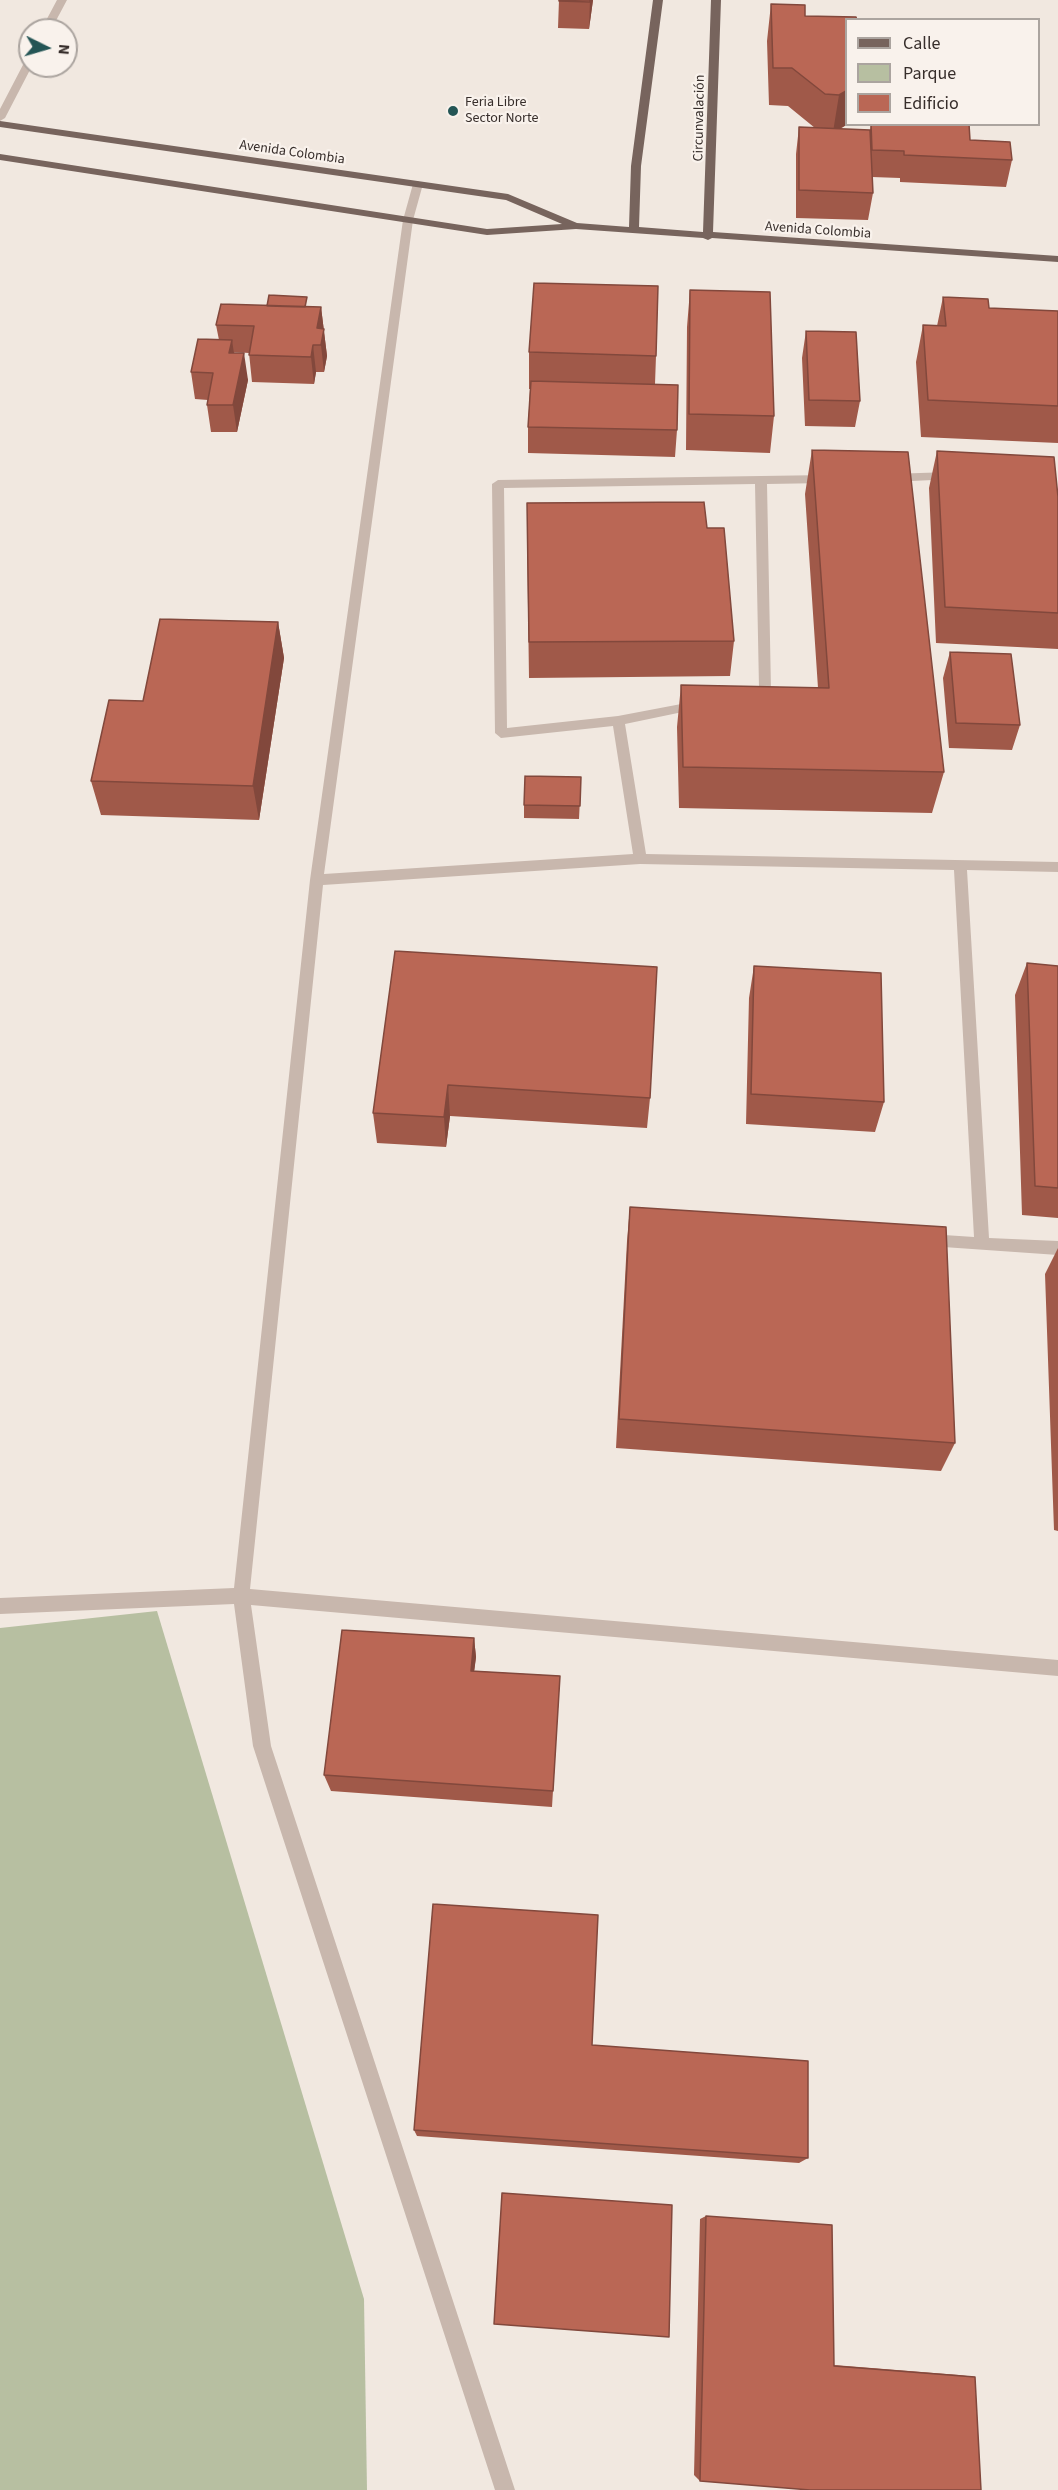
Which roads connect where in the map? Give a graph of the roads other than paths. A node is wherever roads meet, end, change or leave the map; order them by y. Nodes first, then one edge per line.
1 (62, 0) edge
2 (658, 0) edge
3 (716, 0) edge
4 (52, 18) edge
5 (21, 78) edge
6 (0, 118) edge
7 (0, 124) edge
8 (0, 157) edge
9 (418, 184) junction
10 (408, 220) junction
11 (576, 226) junction
12 (634, 229) junction
13 (708, 237) junction
14 (1058, 260) edge
15 (963, 475) edge
16 (880, 478) edge
17 (844, 479) edge
18 (761, 482) junction
19 (743, 696) edge
20 (709, 702) edge
21 (618, 721) junction
22 (640, 859) junction
23 (960, 866) junction
24 (1058, 867) edge
25 (317, 880) junction
26 (912, 1238) edge
27 (982, 1244) junction
28 (1058, 1248) edge
29 (241, 1596) junction
30 (0, 1606) edge
31 (1058, 1668) edge
32 (504, 2490) edge

1 - 4 street
2 - 12 main road
3 - 13 main road, Circunvalación
5 - 6 street
7 - 9 main road, Avenida Colombia
8 - 10 main road, Avenida Colombia
9 - 10 street
9 - 11 main road, Avenida Colombia
10 - 11 main road, Avenida Colombia
10 - 25 street
11 - 12 main road, Avenida Colombia
12 - 13 main road, Avenida Colombia
13 - 14 main road, Avenida Colombia
15 - 16 street
17 - 18 street
18 - 19 street
18 - 21 street
20 - 21 street
21 - 22 street
22 - 23 street
22 - 25 street
23 - 24 street
23 - 27 street
25 - 29 street
26 - 27 street
27 - 28 street
29 - 30 street
29 - 31 street
29 - 32 street

